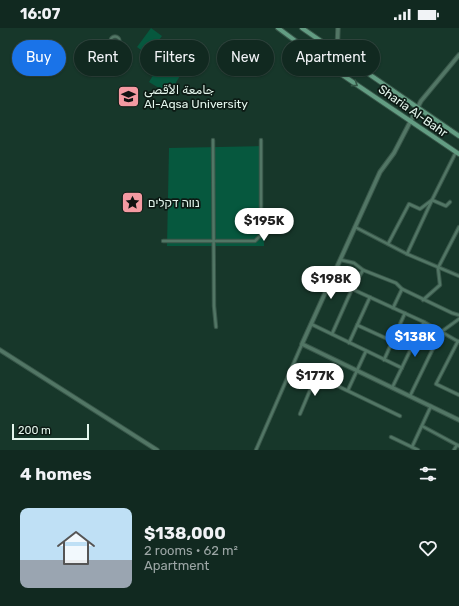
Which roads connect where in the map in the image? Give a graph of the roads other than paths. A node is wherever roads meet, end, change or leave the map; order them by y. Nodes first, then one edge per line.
1 (278, 28) edge
2 (302, 28) edge
3 (338, 28) edge
4 (294, 40) edge
5 (319, 40) edge
6 (338, 40) edge
7 (459, 55) edge
8 (344, 76) edge
9 (371, 76) edge
10 (417, 107) junction
11 (409, 121) junction
12 (459, 136) edge
13 (213, 140) dead end
14 (261, 140) dead end
15 (457, 153) edge
16 (432, 200) junction
17 (450, 202) dead end
18 (355, 227) junction
19 (459, 227) edge
20 (163, 241) dead end
21 (213, 241) junction
22 (388, 244) junction
23 (407, 254) junction
24 (341, 260) junction
25 (438, 268) junction
26 (363, 270) junction
27 (459, 276) edge
28 (352, 289) junction
29 (402, 289) junction
30 (370, 297) junction
31 (423, 300) junction
32 (393, 308) junction
33 (405, 313) junction
34 (459, 317) edge
35 (424, 322) junction
36 (311, 324) junction
37 (357, 325) junction
38 (216, 327) dead end
39 (441, 332) junction
40 (332, 334) junction
41 (392, 341) junction
42 (459, 341) edge
43 (349, 343) junction
44 (302, 344) junction
45 (0, 350) edge
46 (366, 351) junction
47 (384, 360) junction
48 (294, 365) junction
49 (402, 368) junction
50 (357, 370) junction
51 (316, 376) junction
52 (392, 388) junction
53 (348, 390) junction
54 (459, 395) edge
55 (410, 396) junction
56 (431, 406) junction
57 (300, 414) dead end
58 (400, 416) dead end
59 (459, 420) edge
60 (422, 426) junction
61 (391, 436) dead end
62 (458, 445) edge
63 (412, 447) junction
64 (157, 450) edge
65 (256, 450) edge
66 (418, 450) edge
67 (454, 450) edge

1 - 4 main road, Sharia Al-Bahr
2 - 5 main road, Sharia Al-Bahr
3 - 6 street
7 - 10 street
8 -> 11 main road, Sharia Al-Bahr
9 - 10 main road, Sharia Al-Bahr
10 - 11 street
10 - 12 main road, Sharia Al-Bahr
11 - 15 main road, Sharia Al-Bahr
11 - 18 street
13 - 21 street
14 - 21 street
15 - 16 street
16 - 17 street
16 - 22 street
16 - 23 street
18 - 22 street
18 - 24 street
19 - 25 street
20 - 21 street
21 - 38 street
22 - 23 street
23 - 25 street
24 - 26 street
24 - 36 street
25 - 27 street
25 - 31 street
26 - 28 street
26 - 29 street
28 - 30 street
28 - 40 street
29 - 31 street
29 - 32 street
30 - 32 street
30 - 37 street
31 - 34 street
32 - 33 street
33 - 35 street
33 - 41 street
34 - 39 street
35 - 39 street
35 - 49 street
36 - 40 street
36 - 44 street
37 - 41 street
37 - 43 street
39 - 42 street
39 - 55 street
40 - 43 street
41 - 47 street
42 - 54 street
43 - 46 street
44 - 48 street
44 - 50 street
45 - 64 street
46 - 47 street
46 - 50 street
47 - 49 street
48 - 51 street
48 - 65 street
49 - 52 street
50 - 52 street
50 - 53 street
51 - 53 street
51 - 57 street
52 - 55 street
53 - 58 street
55 - 56 street
56 - 59 street
56 - 60 street
60 - 62 street
60 - 63 street
61 - 63 street
62 - 67 street
63 - 66 street

